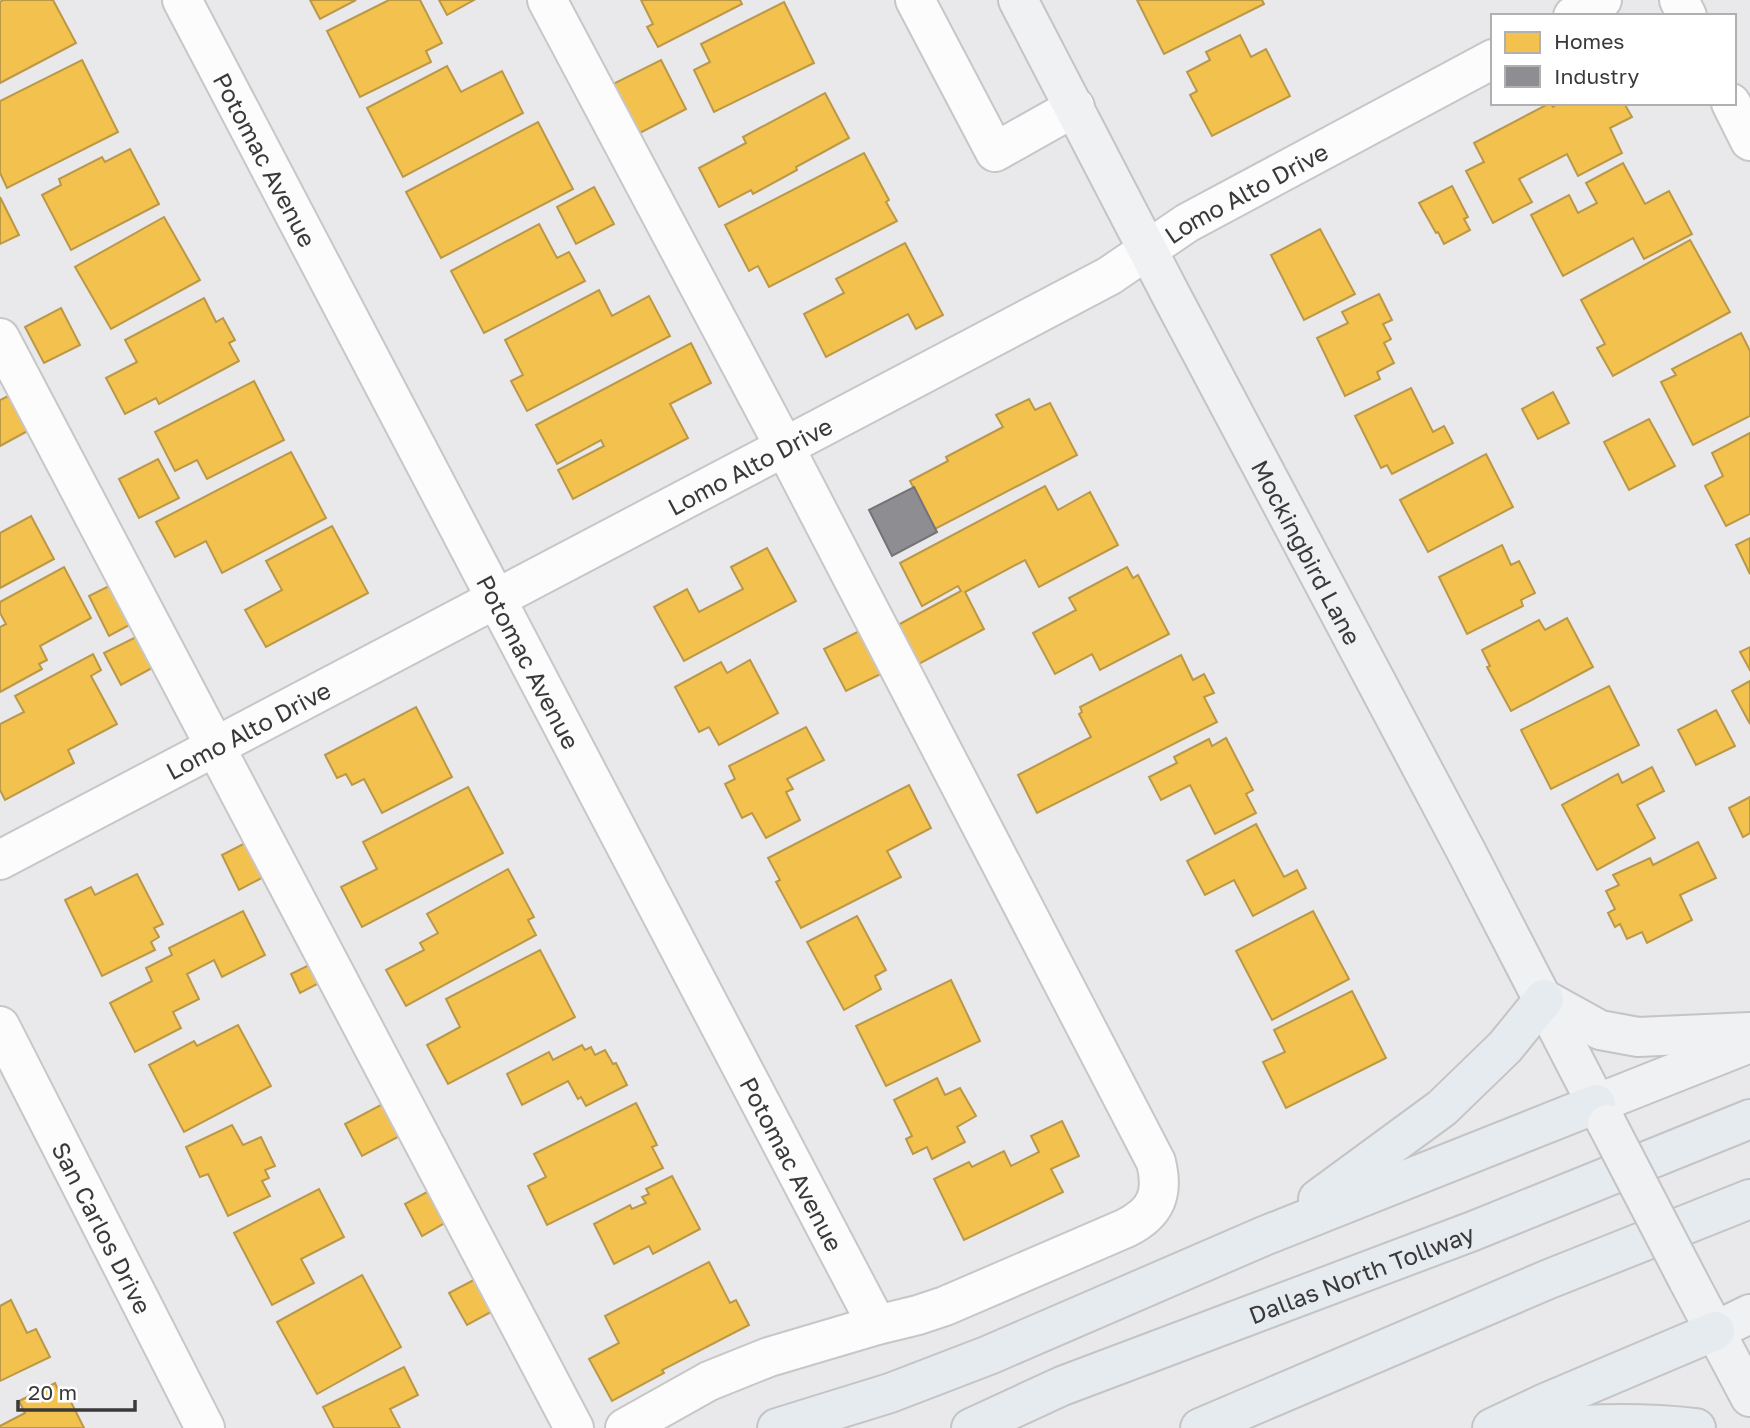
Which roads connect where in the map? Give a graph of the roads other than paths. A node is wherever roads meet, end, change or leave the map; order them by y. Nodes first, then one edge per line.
1 (182, 0) edge
2 (547, 0) edge
3 (915, 0) edge
4 (1018, 0) edge
5 (1602, 0) edge
6 (1577, 14) edge
7 (1491, 60) edge
8 (1732, 105) edge
9 (1074, 107) junction
10 (1750, 141) edge
11 (1148, 250) junction
12 (0, 338) edge
13 (784, 446) junction
14 (496, 599) junction
15 (216, 746) junction
16 (0, 860) edge
17 (1544, 999) junction
18 (0, 1026) edge
19 (1750, 1032) edge
20 (1750, 1043) edge
21 (1602, 1114) junction
22 (1750, 1119) edge
23 (1750, 1199) edge
24 (1264, 1236) junction
25 (1750, 1314) edge
26 (877, 1325) junction
27 (1715, 1331) junction
28 (1750, 1397) edge
29 (205, 1428) edge
30 (574, 1428) edge
31 (625, 1428) edge
32 (777, 1428) edge
33 (971, 1428) edge
34 (1200, 1428) edge
35 (1492, 1428) edge
36 (1540, 1428) edge
37 (1696, 1428) edge

1 - 14 street, Potomac Avenue
2 - 13 street
3 - 9 street
4 - 9 main road, Mockingbird Lane
5 - 6 street
7 - 11 street, Lomo Alto Drive
8 - 10 street
9 - 11 main road, Mockingbird Lane
11 - 13 street, Lomo Alto Drive
11 - 17 main road, Mockingbird Lane
12 - 15 street
13 - 14 street, Lomo Alto Drive
13 - 26 street
14 - 15 street, Lomo Alto Drive
14 - 26 street, Potomac Avenue
15 - 16 street, Lomo Alto Drive
15 - 30 street
17 - 19 main road
17 - 21 main road, Mockingbird Lane
17 - 24 highway
18 - 29 street, San Carlos Drive
20 - 21 main road
21 - 24 highway
21 - 27 main road, Mockingbird Lane, bridge
22 - 33 highway, Dallas North Tollway
23 - 34 highway
24 - 32 highway
25 - 27 main road
26 - 31 street
27 - 28 main road, Mockingbird Lane
27 - 35 highway
36 - 37 highway

